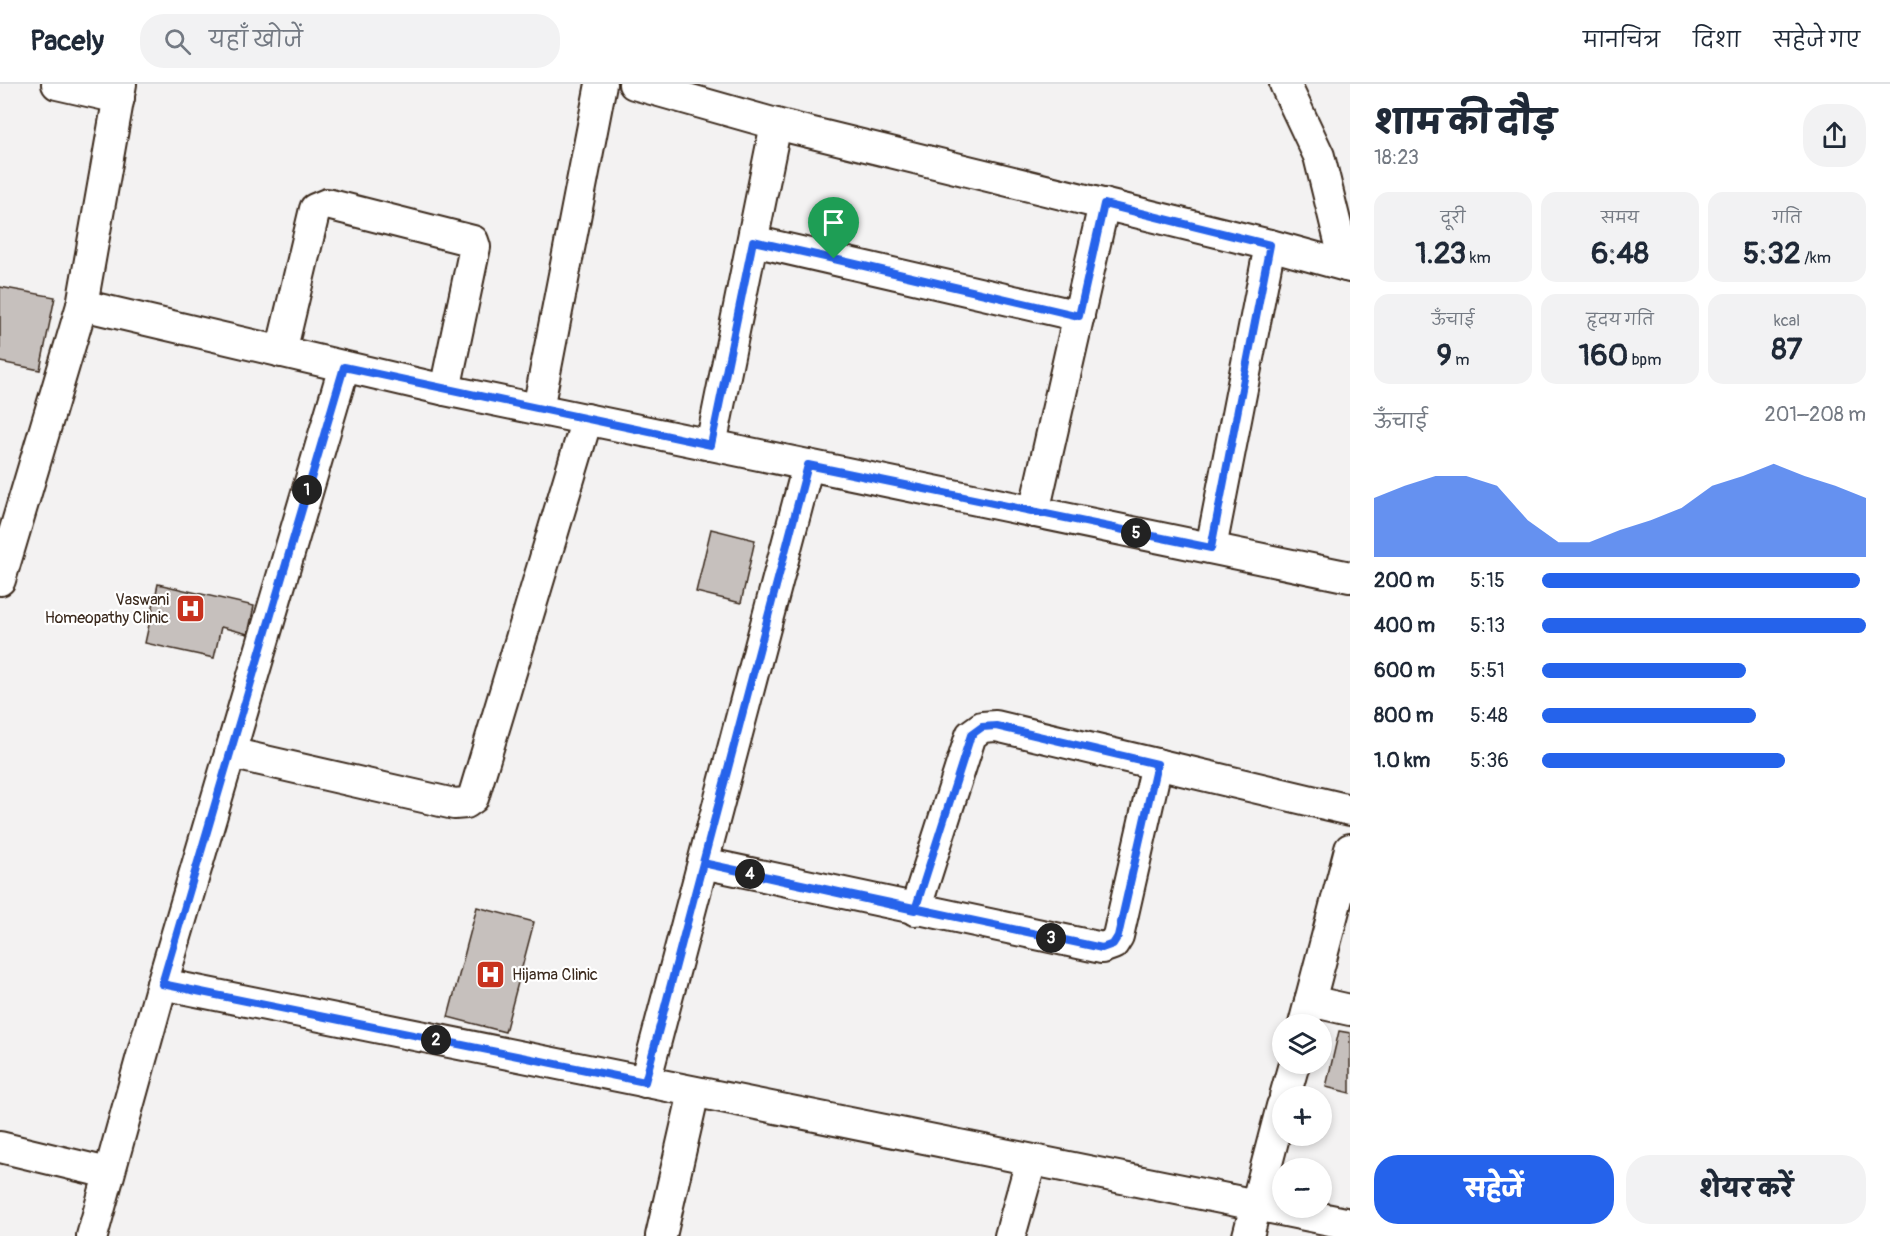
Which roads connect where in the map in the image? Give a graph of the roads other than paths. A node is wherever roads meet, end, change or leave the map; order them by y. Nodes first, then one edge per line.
1 (57, 84) edge
2 (601, 84) edge
3 (634, 84) edge
4 (1285, 84) edge
5 (120, 91) edge
6 (776, 124) junction
7 (1104, 204) junction
8 (753, 241) junction
9 (1270, 245) junction
10 (1348, 266) edge
11 (82, 305) junction
12 (1079, 316) junction
13 (281, 352) junction
14 (344, 367) junction
15 (445, 390) junction
16 (538, 409) junction
17 (587, 419) junction
18 (711, 445) junction
19 (808, 465) junction
20 (1034, 512) junction
21 (1211, 548) junction
22 (1350, 577) edge
23 (0, 580) edge
24 (230, 753) junction
25 (1157, 764) junction
26 (1350, 810) edge
27 (1350, 849) edge
28 (703, 863) junction
29 (915, 910) junction
30 (162, 984) junction
31 (1350, 1010) edge
32 (1307, 1013) edge
33 (645, 1082) junction
34 (694, 1092) junction
35 (1272, 1144) edge
36 (0, 1147) edge
37 (1031, 1161) junction
38 (108, 1173) junction
39 (1256, 1206) junction
40 (1350, 1224) edge
41 (92, 1236) edge
42 (661, 1236) edge
43 (1010, 1236) edge
44 (1248, 1236) edge

1 - 5 street
2 - 16 street
3 - 6 street
4 - 10 street
5 - 11 street
6 - 7 street
6 - 8 street
7 - 9 street
7 - 12 street
8 - 12 street
8 - 18 street
9 - 10 street
9 - 21 street
11 - 13 street
11 - 23 street
12 - 20 street
13 - 14 street
13 - 15 street
14 - 15 street
14 - 24 street
15 - 16 street
16 - 17 street
17 - 18 street
17 - 24 street
18 - 19 street
19 - 20 street
19 - 28 street
20 - 21 street
21 - 22 street
24 - 30 street
25 - 26 street
25 - 29 street
25 - 29 street
27 - 32 street
28 - 29 street
28 - 33 street
30 - 33 street
30 - 38 street
31 - 32 street
33 - 34 street
34 - 37 street
34 - 42 street
35 - 39 street
36 - 38 street
37 - 39 street
37 - 43 street
38 - 41 street
39 - 40 street
39 - 44 street

